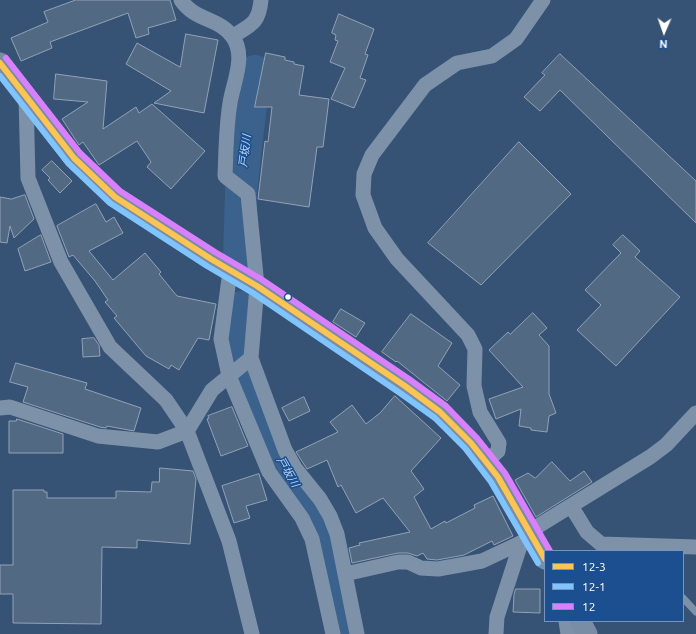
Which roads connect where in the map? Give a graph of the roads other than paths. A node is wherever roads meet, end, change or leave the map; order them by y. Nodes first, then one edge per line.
1 (181, 0) edge
2 (261, 0) edge
3 (543, 0) edge
4 (233, 36) junction
5 (0, 63) edge
6 (26, 97) junction
7 (230, 271) junction
8 (257, 286) junction
9 (251, 358) junction
10 (229, 376) junction
11 (0, 408) edge
12 (695, 415) edge
13 (187, 431) junction
14 (487, 461) junction
15 (571, 506) junction
16 (528, 537) junction
17 (696, 547) edge
18 (646, 548) edge
19 (544, 558) edge
20 (345, 574) junction
21 (684, 599) edge
22 (696, 612) edge
23 (566, 622) edge
24 (581, 622) edge
25 (252, 634) edge
26 (333, 634) edge
27 (357, 634) edge
28 (496, 634) edge
29 (568, 634) edge
30 (587, 634) edge

1 - 4 street
2 - 4 street
3 - 14 street
4 - 8 street
5 - 6 main road
6 - 7 main road
6 - 13 street
7 - 8 main road
7 - 10 street
8 - 9 street
8 - 14 main road
9 - 10 street
9 - 20 street
10 - 13 street
10 - 26 street
11 - 13 street
12 - 15 street
13 - 25 street
14 - 16 main road
15 - 16 street
15 - 18 street
16 - 19 main road
16 - 20 street
16 - 28 street
17 - 18 street
20 - 27 street
21 - 22 lane
23 - 29 street
24 - 30 main road

